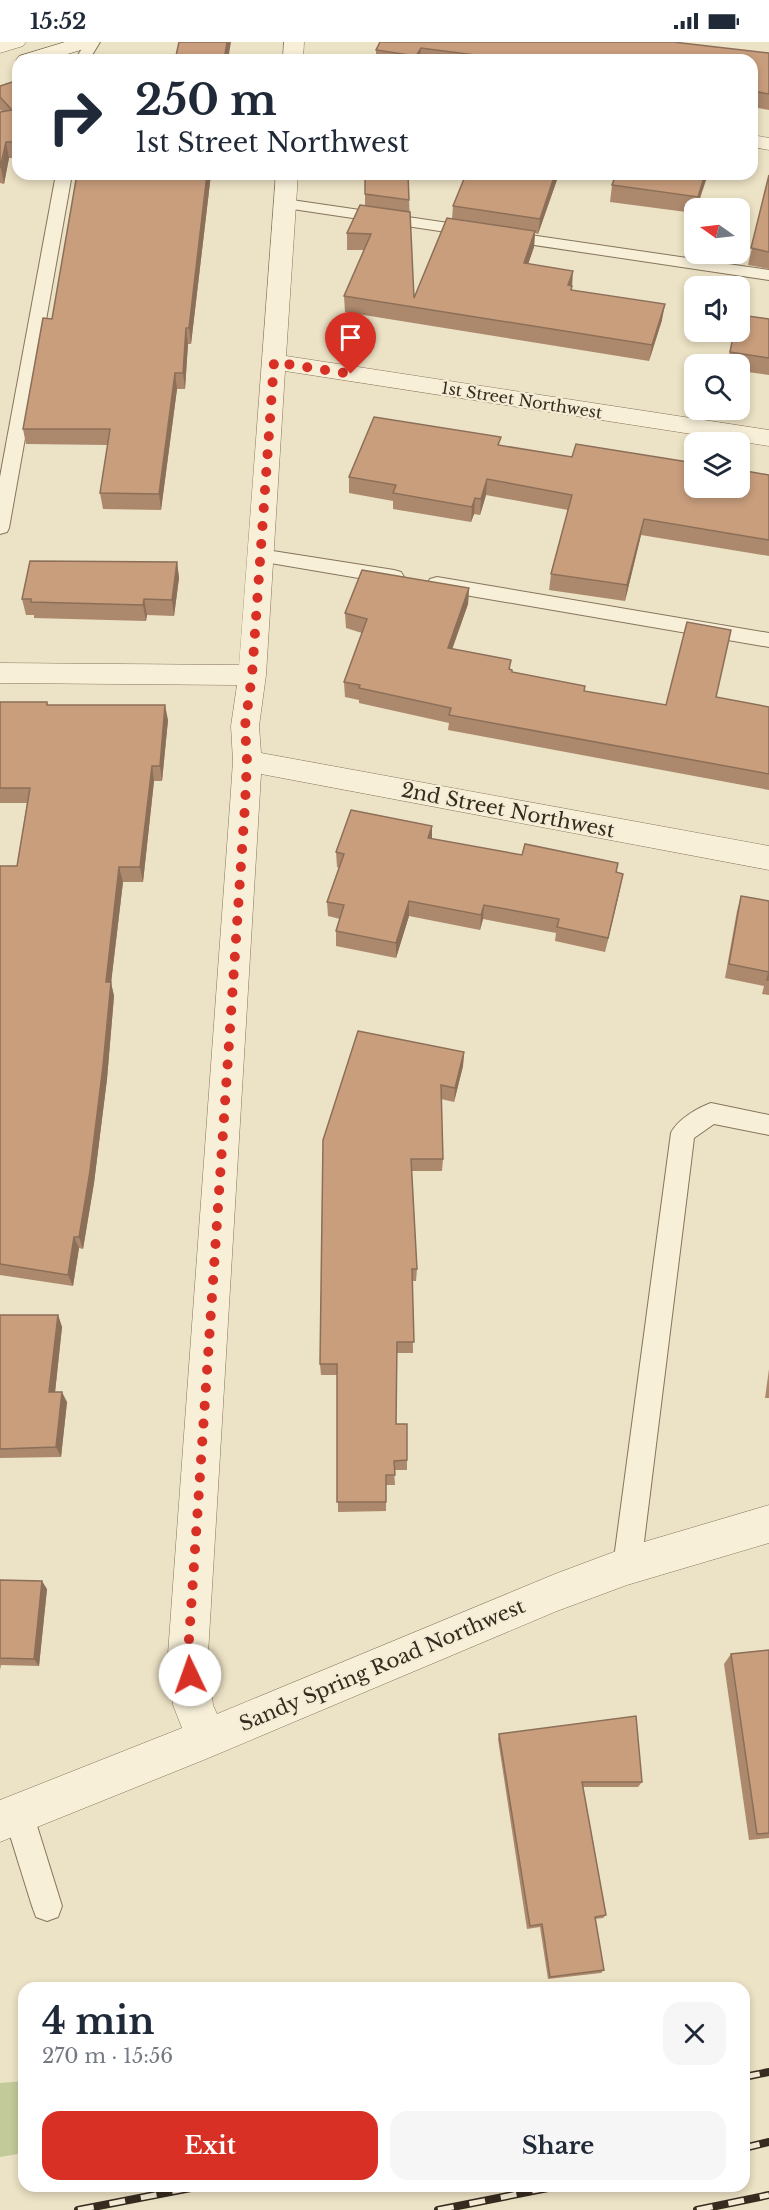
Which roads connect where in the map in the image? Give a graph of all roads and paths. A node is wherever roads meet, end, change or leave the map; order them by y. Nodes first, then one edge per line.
1 (87, 42) edge
2 (32, 54) edge
3 (63, 180) edge
4 (286, 189) edge
5 (769, 275) edge
6 (274, 362) junction
7 (769, 438) edge
8 (0, 528) edge
9 (260, 555) junction
10 (769, 640) edge
11 (0, 673) edge
12 (252, 675) junction
13 (247, 761) junction
14 (769, 858) edge
15 (769, 1125) edge
16 (769, 1524) edge
17 (627, 1566) junction
18 (206, 1739) junction
19 (9, 1817) edge
20 (46, 1906) dead end

1 - 2 street
3 - 8 lane
4 - 5 lane
4 - 6 street
6 - 7 street, 1st Street Northwest
6 - 9 street
9 - 10 lane
9 - 12 street
11 - 12 street
12 - 13 street
13 - 14 street, 2nd Street Northwest
13 - 18 street
15 - 17 lane
16 - 17 street, Sandy Spring Road Northwest
17 - 18 street, Sandy Spring Road Northwest
18 - 19 street, Sandy Spring Road Northwest
19 - 20 lane

